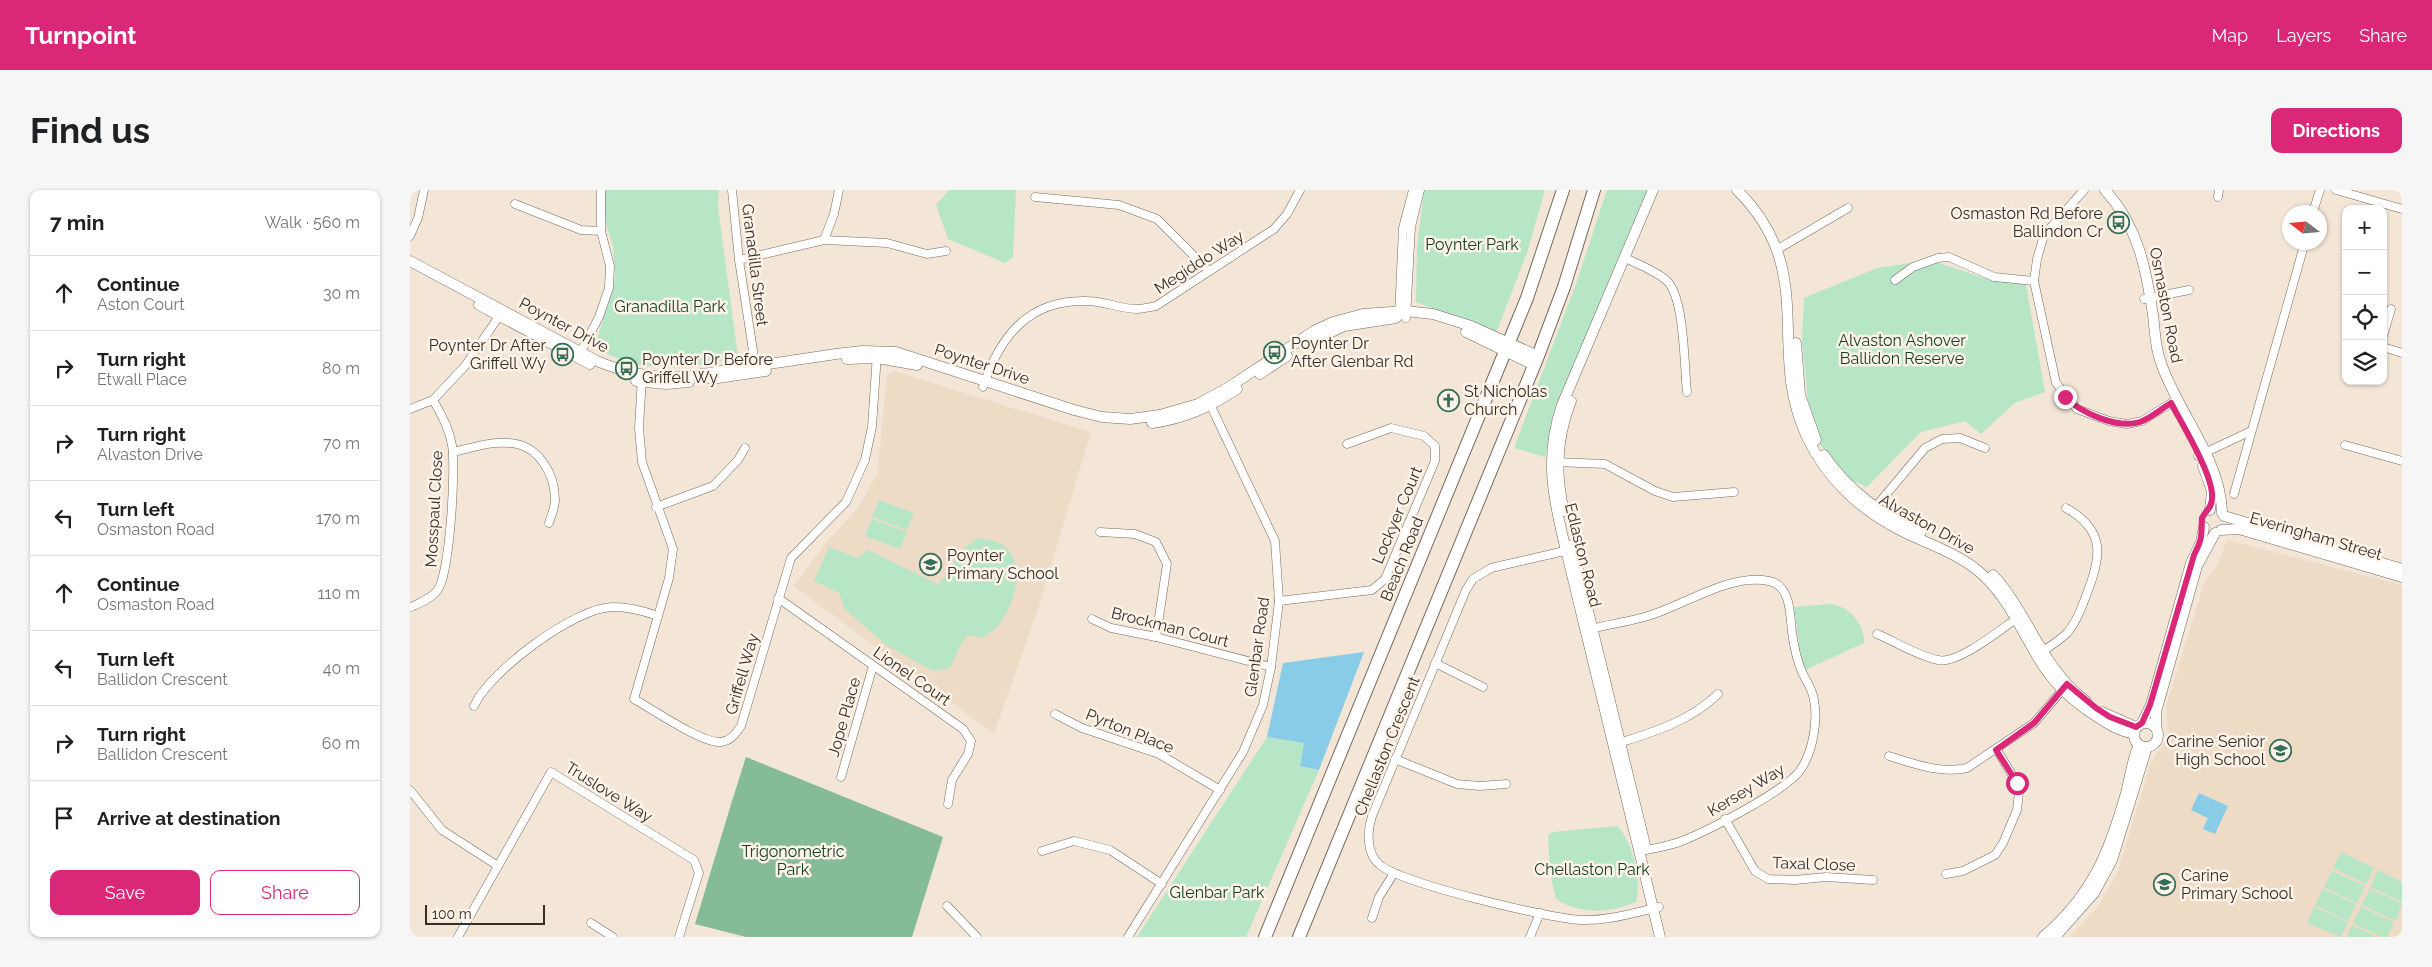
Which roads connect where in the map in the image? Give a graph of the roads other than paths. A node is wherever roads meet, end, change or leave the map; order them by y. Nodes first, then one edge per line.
1 (424, 190) edge
2 (601, 190) edge
3 (732, 190) edge
4 (839, 190) edge
5 (1300, 190) edge
6 (1413, 190) edge
7 (1420, 190) edge
8 (1563, 190) edge
9 (1594, 190) edge
10 (1653, 190) edge
11 (1660, 190) edge
12 (1737, 190) edge
13 (1746, 190) edge
14 (2084, 190) edge
15 (2097, 190) edge
16 (2105, 190) edge
17 (2320, 190) edge
18 (2336, 190) edge
19 (1035, 197) dead end
20 (515, 204) dead end
21 (2315, 205) edge
22 (1848, 208) dead end
23 (2402, 209) edge
24 (601, 231) junction
25 (410, 236) edge
26 (824, 240) junction
27 (1781, 247) junction
28 (2303, 250) edge
29 (946, 251) dead end
30 (410, 260) edge
31 (739, 260) junction
32 (1628, 260) junction
33 (410, 268) edge
34 (1209, 271) junction
35 (1895, 280) dead end
36 (2034, 281) junction
37 (2189, 290) dead end
38 (2147, 298) junction
39 (2391, 309) dead end
40 (501, 313) junction
41 (1402, 314) junction
42 (2387, 322) edge
43 (1507, 346) junction
44 (2387, 348) edge
45 (2402, 353) edge
46 (580, 355) junction
47 (877, 355) junction
48 (1536, 360) junction
49 (756, 369) junction
50 (642, 379) junction
51 (984, 383) junction
52 (1687, 392) dead end
53 (432, 400) junction
54 (2174, 402) junction
55 (1209, 403) junction
56 (410, 408) edge
57 (2251, 431) junction
58 (1347, 444) dead end
59 (2345, 445) dead end
60 (745, 448) dead end
61 (1985, 448) dead end
62 (453, 452) junction
63 (2201, 454) junction
64 (2402, 461) edge
65 (1555, 462) junction
66 (1734, 492) dead end
67 (2234, 494) dead end
68 (656, 507) junction
69 (2066, 508) dead end
70 (1873, 509) junction
71 (2210, 510) junction
72 (2223, 514) junction
73 (549, 523) dead end
74 (2204, 527) junction
75 (1100, 532) dead end
76 (2218, 532) junction
77 (1569, 550) junction
78 (2402, 568) edge
79 (2402, 577) edge
80 (778, 598) junction
81 (1279, 601) junction
82 (411, 608) edge
83 (658, 616) junction
84 (2019, 617) junction
85 (1092, 619) dead end
86 (1589, 630) junction
87 (1877, 634) dead end
88 (1156, 637) junction
89 (2040, 653) junction
90 (1436, 663) junction
91 (873, 666) junction
92 (1271, 667) junction
93 (1483, 687) dead end
94 (2065, 687) junction
95 (1718, 694) dead end
96 (474, 706) dead end
97 (1055, 714) dead end
98 (2137, 728) junction
99 (2156, 728) junction
100 (1618, 744) junction
101 (2143, 746) junction
102 (1996, 750) junction
103 (1889, 756) dead end
104 (1395, 759) junction
105 (841, 777) dead end
106 (1506, 784) dead end
107 (410, 790) edge
108 (1220, 790) junction
109 (948, 804) dead end
110 (1726, 820) junction
111 (1042, 850) dead end
112 (1643, 851) junction
113 (498, 866) junction
114 (1394, 873) junction
115 (1946, 874) dead end
116 (1873, 880) dead end
117 (1162, 884) junction
118 (947, 906) dead end
119 (1656, 907) junction
120 (1540, 913) junction
121 (1372, 918) dead end
122 (591, 923) dead end
123 (458, 937) edge
124 (613, 937) edge
125 (679, 937) edge
126 (977, 937) edge
127 (1128, 937) edge
128 (1265, 937) edge
129 (1299, 937) edge
130 (1530, 937) edge
131 (1660, 937) edge
132 (1667, 937) edge
133 (2044, 937) edge
134 (2055, 937) edge

1 - 25 street
2 - 24 street
3 - 31 street, Granadilla Street
4 - 26 street
5 - 34 street, Megiddo Way
6 - 41 street
7 - 41 street
8 - 43 main road, Beach Road
9 - 48 main road
10 - 32 street, Edlaston Road
11 - 32 street, Edlaston Road
12 - 27 street, Alvaston Drive
13 - 27 street, Alvaston Drive
14 - 36 street
15 - 38 street, Osmaston Road
16 - 38 street, Osmaston Road
17 - 21 street
18 - 23 street
19 - 34 street
20 - 24 street
22 - 27 street
24 - 46 street
26 - 29 street
26 - 31 street
27 - 70 street, Alvaston Drive
28 - 57 street
30 - 40 street, Poynter Drive
31 - 49 street, Granadilla Street
32 - 52 street
32 - 65 street, Edlaston Road
33 - 40 street, Poynter Drive
34 - 51 street, Megiddo Way
35 - 36 street
36 - 54 street
37 - 38 street
38 - 54 street, Osmaston Road
39 - 42 street
40 - 46 street, Poynter Drive
40 - 53 street
41 - 43 street, Poynter Drive
41 - 55 street, Poynter Drive
43 - 48 street, Poynter Drive
43 - 128 main road, Beach Road
44 - 45 street
46 - 50 street, Poynter Drive
47 - 49 street, Poynter Drive
47 - 51 street, Poynter Drive
47 - 80 street, Griffell Way
48 - 129 main road
49 - 50 street, Poynter Drive
50 - 68 street, Griffell Way
51 - 55 street, Poynter Drive
53 - 56 street
53 - 62 street, Mosspaul Close
54 - 63 street, Osmaston Road
55 - 81 street, Glenbar Road
57 - 63 street
57 - 67 street
58 - 81 street, Lockyer Court
59 - 64 street
60 - 68 street
61 - 70 street
62 - 73 street
62 - 82 street, Mosspaul Close
63 - 71 street, Osmaston Road
63 - 72 street, Osmaston Road
65 - 66 street
65 - 77 street, Edlaston Road
68 - 83 street, Griffell Way
69 - 89 street
70 - 84 street, Alvaston Drive
71 - 72 street
71 - 74 street
72 - 76 street
72 - 78 street, Everingham Street
74 - 76 street
74 - 98 street
75 - 88 street
76 - 79 street, Everingham Street
76 - 99 street
77 - 86 street, Edlaston Road
77 - 90 street, Chellaston Crescent
80 - 83 street, Griffell Way
80 - 91 street, Lionel Court
81 - 92 street, Glenbar Road
83 - 96 street
84 - 87 street
84 - 89 street, Alvaston Drive
85 - 88 street, Brockman Court
86 - 100 street, Edlaston Road
86 - 110 street, Kersey Way
88 - 92 street, Brockman Court
89 - 94 street, Alvaston Drive
90 - 93 street
90 - 104 street, Chellaston Crescent
91 - 105 street, Jope Place
91 - 109 street, Lionel Court
92 - 108 street, Glenbar Road
94 - 98 street, Alvaston Drive
94 - 102 street
95 - 100 street
97 - 108 street, Pyrton Place
98 - 99 street, Alvaston Drive
98 - 101 street
99 - 101 street
100 - 112 street, Edlaston Road
101 - 133 street
101 - 134 street
102 - 103 street
102 - 115 street
104 - 106 street
104 - 114 street, Chellaston Crescent
107 - 113 street
108 - 117 street, Glenbar Road
110 - 112 street, Kersey Way
110 - 116 street, Taxal Close
111 - 117 street
112 - 119 street, Edlaston Road
113 - 123 street, Truslove Way
113 - 125 street, Truslove Way
114 - 120 street, Chellaston Crescent
114 - 121 street
117 - 127 street, Glenbar Road
118 - 126 street
119 - 120 street, Chellaston Crescent
119 - 131 street, Edlaston Road
119 - 132 street, Edlaston Road
120 - 130 street
122 - 124 street

